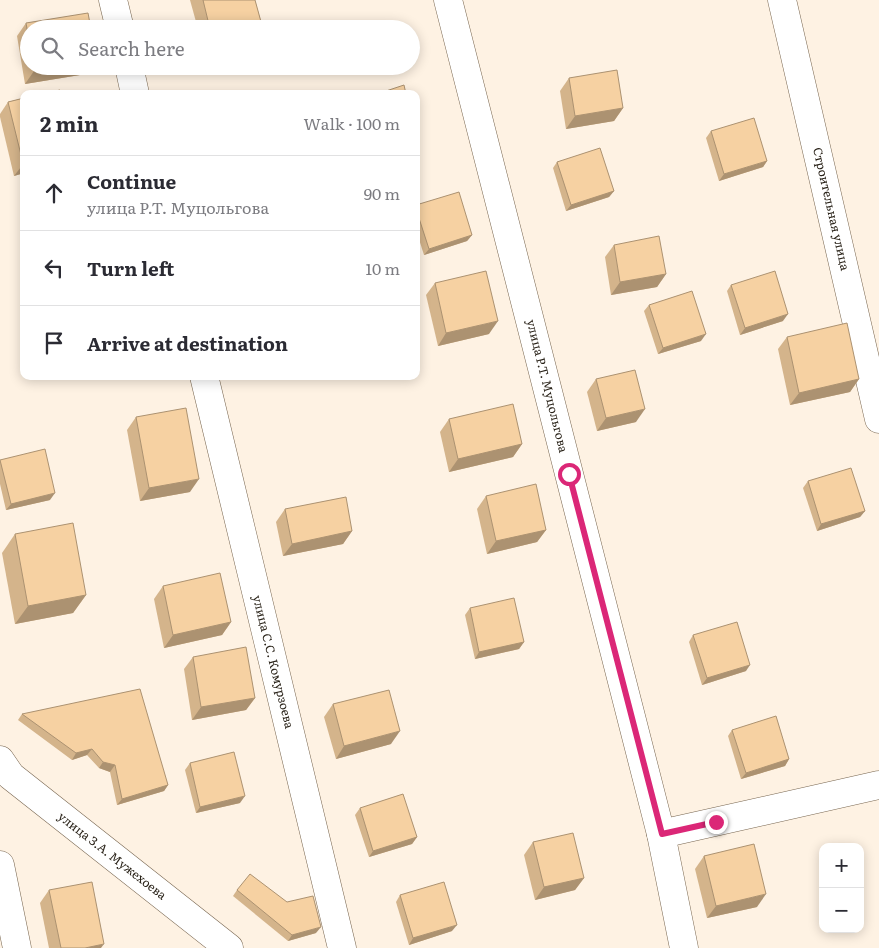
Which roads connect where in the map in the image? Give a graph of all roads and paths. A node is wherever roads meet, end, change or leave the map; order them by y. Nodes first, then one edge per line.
1 (113, 0) edge
2 (448, 0) edge
3 (782, 0) edge
4 (118, 20) edge
5 (131, 75) edge
6 (134, 90) edge
7 (205, 380) edge
8 (879, 419) edge
9 (0, 760) edge
10 (879, 785) edge
11 (662, 834) junction
12 (0, 865) edge
13 (17, 948) edge
14 (229, 948) edge
15 (342, 948) edge
16 (684, 948) edge

1 - 4 street
2 - 11 street, улица Р.Т. Муцольгова
3 - 8 street, Строительная улица
5 - 6 street
7 - 15 street, улица С.С. Комурзоева
9 - 14 street, улица З.А. Мужехоева
10 - 11 street
11 - 16 street, улица Р.Т. Муцольгова
12 - 13 street

